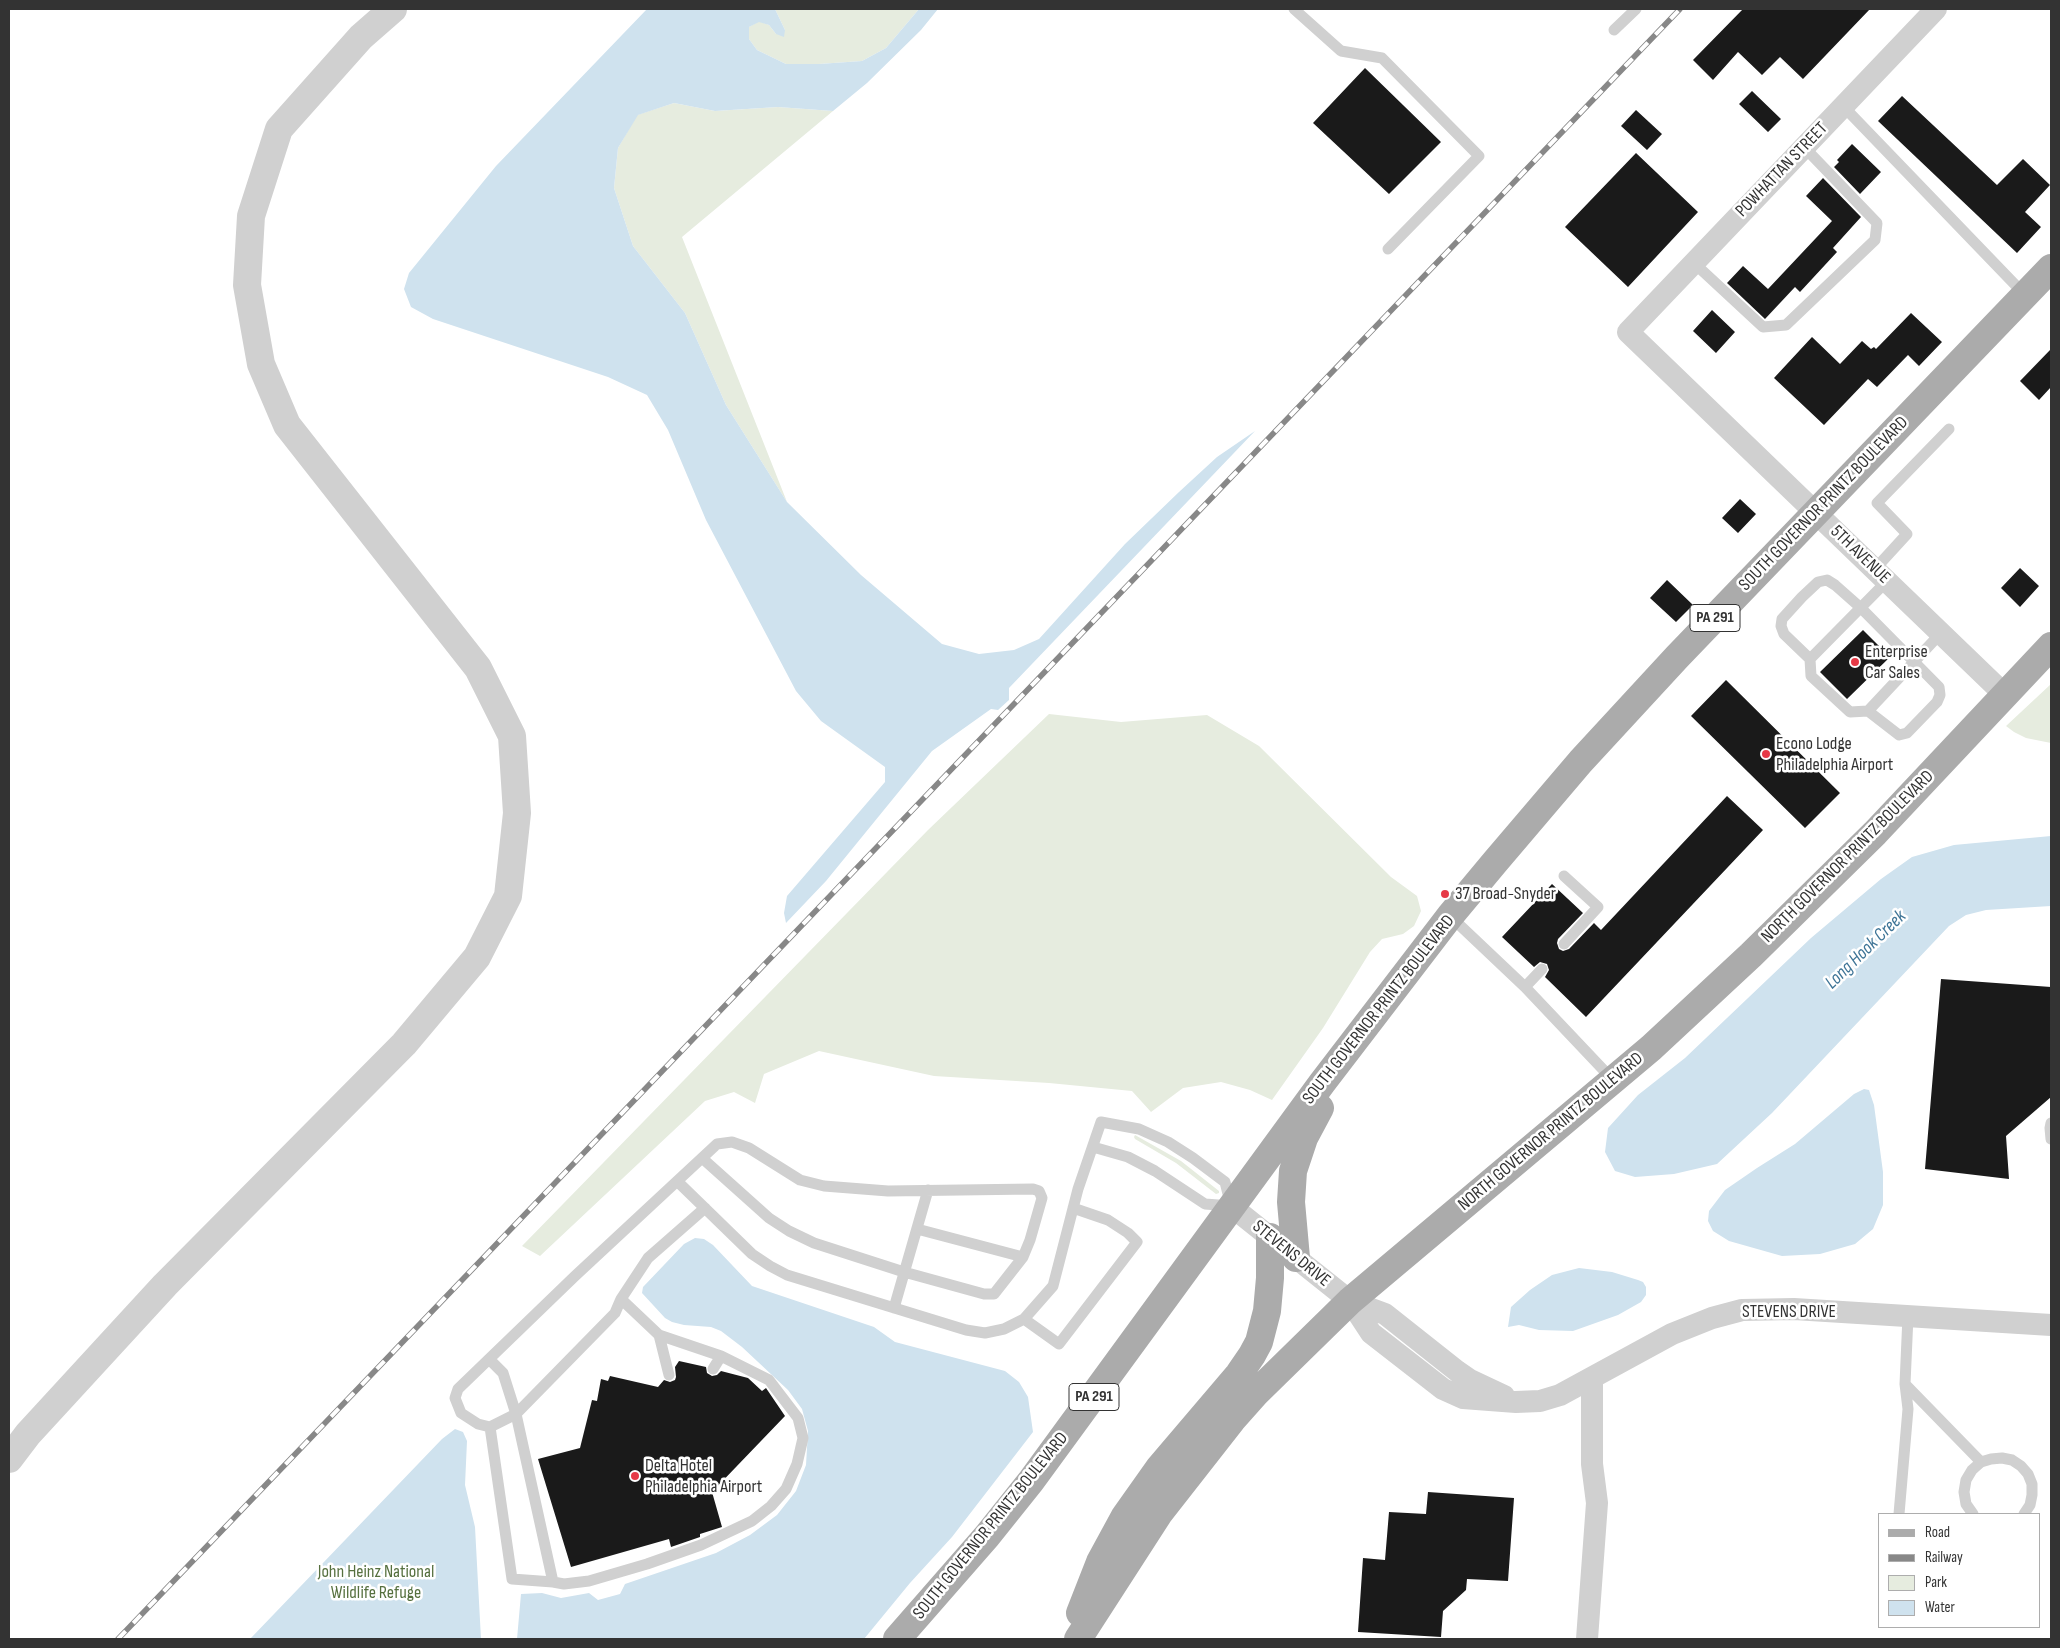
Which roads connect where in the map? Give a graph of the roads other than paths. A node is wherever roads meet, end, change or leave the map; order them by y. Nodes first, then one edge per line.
1 (394, 9) edge
2 (1294, 9) edge
3 (1636, 9) edge
4 (1936, 9) edge
5 (1614, 30) dead end
6 (1843, 106) junction
7 (1804, 147) junction
8 (1388, 249) dead end
9 (1694, 263) junction
10 (2051, 268) edge
11 (2025, 295) junction
12 (1628, 332) joint
13 (1950, 429) dead end
14 (1816, 513) junction
15 (1881, 575) junction
16 (1861, 608) junction
17 (1941, 633) junction
18 (2051, 646) edge
19 (1810, 659) junction
20 (1914, 662) junction
21 (2005, 694) junction
22 (1868, 711) junction
23 (1564, 876) dead end
24 (1450, 916) junction
25 (1564, 944) dead end
26 (1542, 969) dead end
27 (1525, 987) junction
28 (1354, 1042) junction
29 (1613, 1080) junction
30 (2051, 1124) edge
31 (2051, 1139) edge
32 (1093, 1147) junction
33 (702, 1158) junction
34 (678, 1182) junction
35 (928, 1190) junction
36 (1231, 1206) junction
37 (705, 1208) junction
38 (1073, 1208) junction
39 (916, 1230) junction
40 (1270, 1236) junction
41 (1022, 1257) junction
42 (1296, 1258) junction
43 (904, 1272) junction
44 (621, 1299) junction
45 (1350, 1301) junction
46 (894, 1308) junction
47 (1908, 1316) junction
48 (1024, 1319) junction
49 (2051, 1325) edge
50 (659, 1336) junction
51 (721, 1356) junction
52 (490, 1359) junction
53 (712, 1369) dead end
54 (669, 1375) dead end
55 (1592, 1378) junction
56 (1905, 1384) junction
57 (516, 1414) junction
58 (490, 1427) junction
59 (9, 1459) edge
60 (1981, 1462) junction
61 (1899, 1513) edge
62 (1972, 1513) edge
63 (2025, 1513) edge
64 (553, 1582) junction
65 (897, 1639) edge
66 (1070, 1639) edge
67 (1078, 1639) edge
68 (1587, 1639) edge

1 - 59 street
2 - 8 lane
3 - 5 lane
4 - 6 street, POWHATTAN STREET
6 - 7 street, POWHATTAN STREET
6 - 11 lane
7 - 9 street, POWHATTAN STREET
7 - 9 lane
9 - 12 street, POWHATTAN STREET
10 - 11 main road, SOUTH GOVERNOR PRINTZ BOULEVARD / PA 291
11 - 14 main road, SOUTH GOVERNOR PRINTZ BOULEVARD / PA 291
12 - 14 street, 5TH AVENUE
13 - 15 lane
14 - 15 street, 5TH AVENUE
14 - 24 main road, SOUTH GOVERNOR PRINTZ BOULEVARD / PA 291
15 - 16 lane
15 - 17 street, 5TH AVENUE
16 - 19 lane
16 - 19 lane
16 - 20 lane
17 - 20 lane
17 - 21 street, 5TH AVENUE
18 - 21 main road, NORTH GOVERNOR PRINTZ BOULEVARD
19 - 22 lane
20 - 22 lane
20 - 22 lane
21 - 29 main road, NORTH GOVERNOR PRINTZ BOULEVARD
23 - 25 lane
24 - 27 lane
24 - 28 main road, SOUTH GOVERNOR PRINTZ BOULEVARD / PA 291
26 - 27 lane
27 - 29 lane
28 - 36 main road, SOUTH GOVERNOR PRINTZ BOULEVARD / PA 291
28 - 42 main road
29 - 45 main road, NORTH GOVERNOR PRINTZ BOULEVARD
30 - 31 lane
32 - 36 lane
32 - 36 lane
32 - 38 lane
33 - 34 lane
33 - 35 lane
33 - 43 lane
34 - 37 lane
34 - 52 lane
35 - 39 lane
35 - 41 lane
36 - 40 street, STEVENS DRIVE
36 - 65 main road, SOUTH GOVERNOR PRINTZ BOULEVARD / PA 291
37 - 44 lane
37 - 46 lane
38 - 48 lane
38 - 48 lane
39 - 41 lane
39 - 43 lane
40 - 42 street, STEVENS DRIVE
40 - 66 main road
41 - 43 lane
42 - 45 street, STEVENS DRIVE
43 - 46 lane
44 - 50 lane
44 - 57 lane
45 - 55 street, STEVENS DRIVE
45 - 67 main road, NORTH GOVERNOR PRINTZ BOULEVARD
46 - 48 lane
47 - 49 street, STEVENS DRIVE
47 - 55 street, STEVENS DRIVE
47 - 56 lane
50 - 51 lane
50 - 54 lane
51 - 53 lane
51 - 64 lane
52 - 57 lane
52 - 58 lane
55 - 68 street
56 - 60 lane
56 - 61 lane
57 - 58 lane
57 - 64 lane
58 - 64 lane
60 - 62 lane
60 - 63 lane

